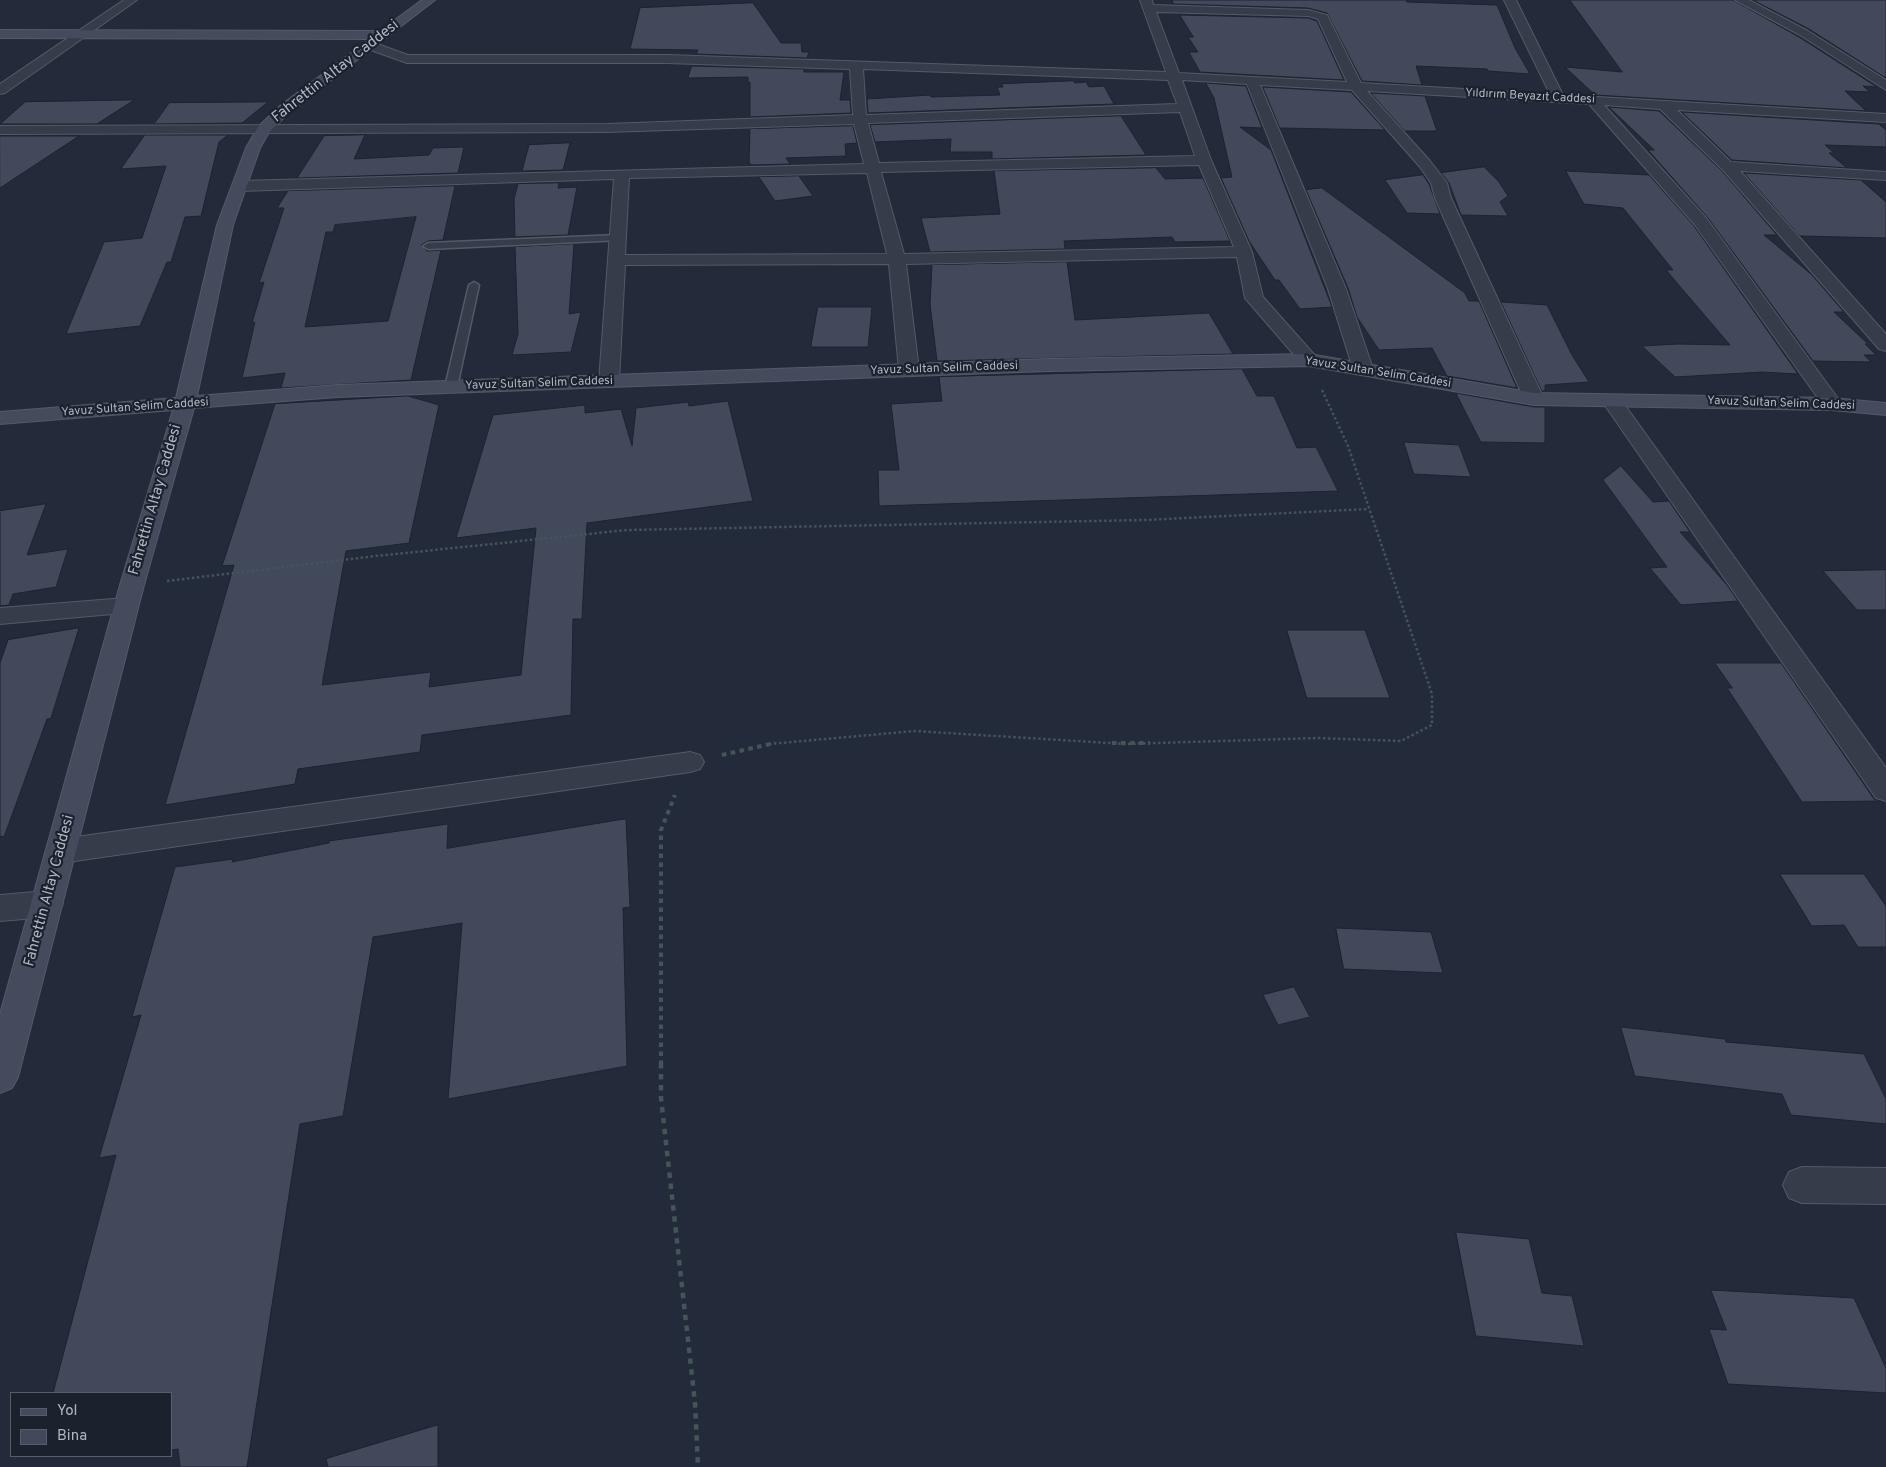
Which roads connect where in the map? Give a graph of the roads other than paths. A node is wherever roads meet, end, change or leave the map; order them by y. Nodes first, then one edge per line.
1 (131, 0) edge
2 (429, 0) edge
3 (1510, 0) edge
4 (1741, 0) edge
5 (1147, 4) edge
6 (0, 34) edge
7 (83, 34) junction
8 (376, 40) junction
9 (856, 64) junction
10 (1173, 76) junction
11 (1252, 81) junction
12 (1886, 86) edge
13 (1356, 87) junction
14 (0, 90) edge
15 (1558, 98) junction
16 (1592, 100) junction
17 (1664, 105) junction
18 (1185, 108) junction
19 (1886, 118) edge
20 (860, 120) junction
21 (0, 130) edge
22 (263, 130) junction
23 (1204, 160) junction
24 (1727, 166) junction
25 (871, 168) junction
26 (622, 174) junction
27 (1886, 176) edge
28 (240, 186) junction
29 (618, 238) junction
30 (428, 246) dead end
31 (1244, 252) junction
32 (897, 259) junction
33 (617, 260) junction
34 (474, 285) dead end
35 (1886, 345) edge
36 (1309, 360) junction
37 (1363, 369) junction
38 (909, 370) junction
39 (610, 381) junction
40 (450, 387) junction
41 (1534, 399) junction
42 (1612, 401) junction
43 (184, 404) junction
44 (1832, 404) junction
45 (1886, 408) edge
46 (0, 418) edge
47 (129, 595) junction
48 (0, 616) edge
49 (690, 762) road end
50 (1886, 790) edge
51 (61, 850) junction
52 (47, 904) junction
53 (0, 908) edge
54 (0, 1077) edge
55 (1802, 1185) dead end
56 (1886, 1186) edge

1 - 7 street
2 - 8 street, Fahrettin Altay Caddesi
3 - 15 street
4 - 12 street
5 - 10 street
5 - 13 street
6 - 7 street
7 - 8 street
7 - 14 street
8 - 9 street, Yıldırım Beyazıt Caddesi
8 - 22 street, Fahrettin Altay Caddesi
9 - 10 street, Yıldırım Beyazıt Caddesi
9 - 20 street
10 - 11 street, Yıldırım Beyazıt Caddesi
10 - 18 street
11 - 13 street, Yıldırım Beyazıt Caddesi
11 - 37 street
13 - 15 street, Yıldırım Beyazıt Caddesi
13 - 41 street
15 - 16 street, Yıldırım Beyazıt Caddesi
16 - 17 street, Yıldırım Beyazıt Caddesi
16 - 44 street
17 - 19 street, Yıldırım Beyazıt Caddesi
17 - 24 street
18 - 20 street
18 - 23 street
20 - 22 street
20 - 25 street
21 - 22 street
22 - 28 street, Fahrettin Altay Caddesi
23 - 25 street
23 - 31 street
24 - 27 street
24 - 35 street
25 - 26 street
25 - 32 street
26 - 28 street
26 - 29 street
28 - 43 street, Fahrettin Altay Caddesi
29 - 30 lane
29 - 33 street
31 - 32 street
31 - 36 street
32 - 33 street
32 - 38 street
33 - 39 street
34 - 40 lane
36 - 37 street, Yavuz Sultan Selim Caddesi
36 - 38 street, Yavuz Sultan Selim Caddesi
37 - 41 street, Yavuz Sultan Selim Caddesi
38 - 39 street, Yavuz Sultan Selim Caddesi
39 - 40 street, Yavuz Sultan Selim Caddesi
40 - 43 street, Yavuz Sultan Selim Caddesi
41 - 42 street, Yavuz Sultan Selim Caddesi
42 - 44 street, Yavuz Sultan Selim Caddesi
42 - 50 street
43 - 46 street, Yavuz Sultan Selim Caddesi
43 - 47 street, Fahrettin Altay Caddesi
44 - 45 street, Yavuz Sultan Selim Caddesi
47 - 48 street
47 - 51 street, Fahrettin Altay Caddesi
49 - 51 street
51 - 52 street, Fahrettin Altay Caddesi
52 - 53 street
52 - 54 street, Fahrettin Altay Caddesi
55 - 56 street

